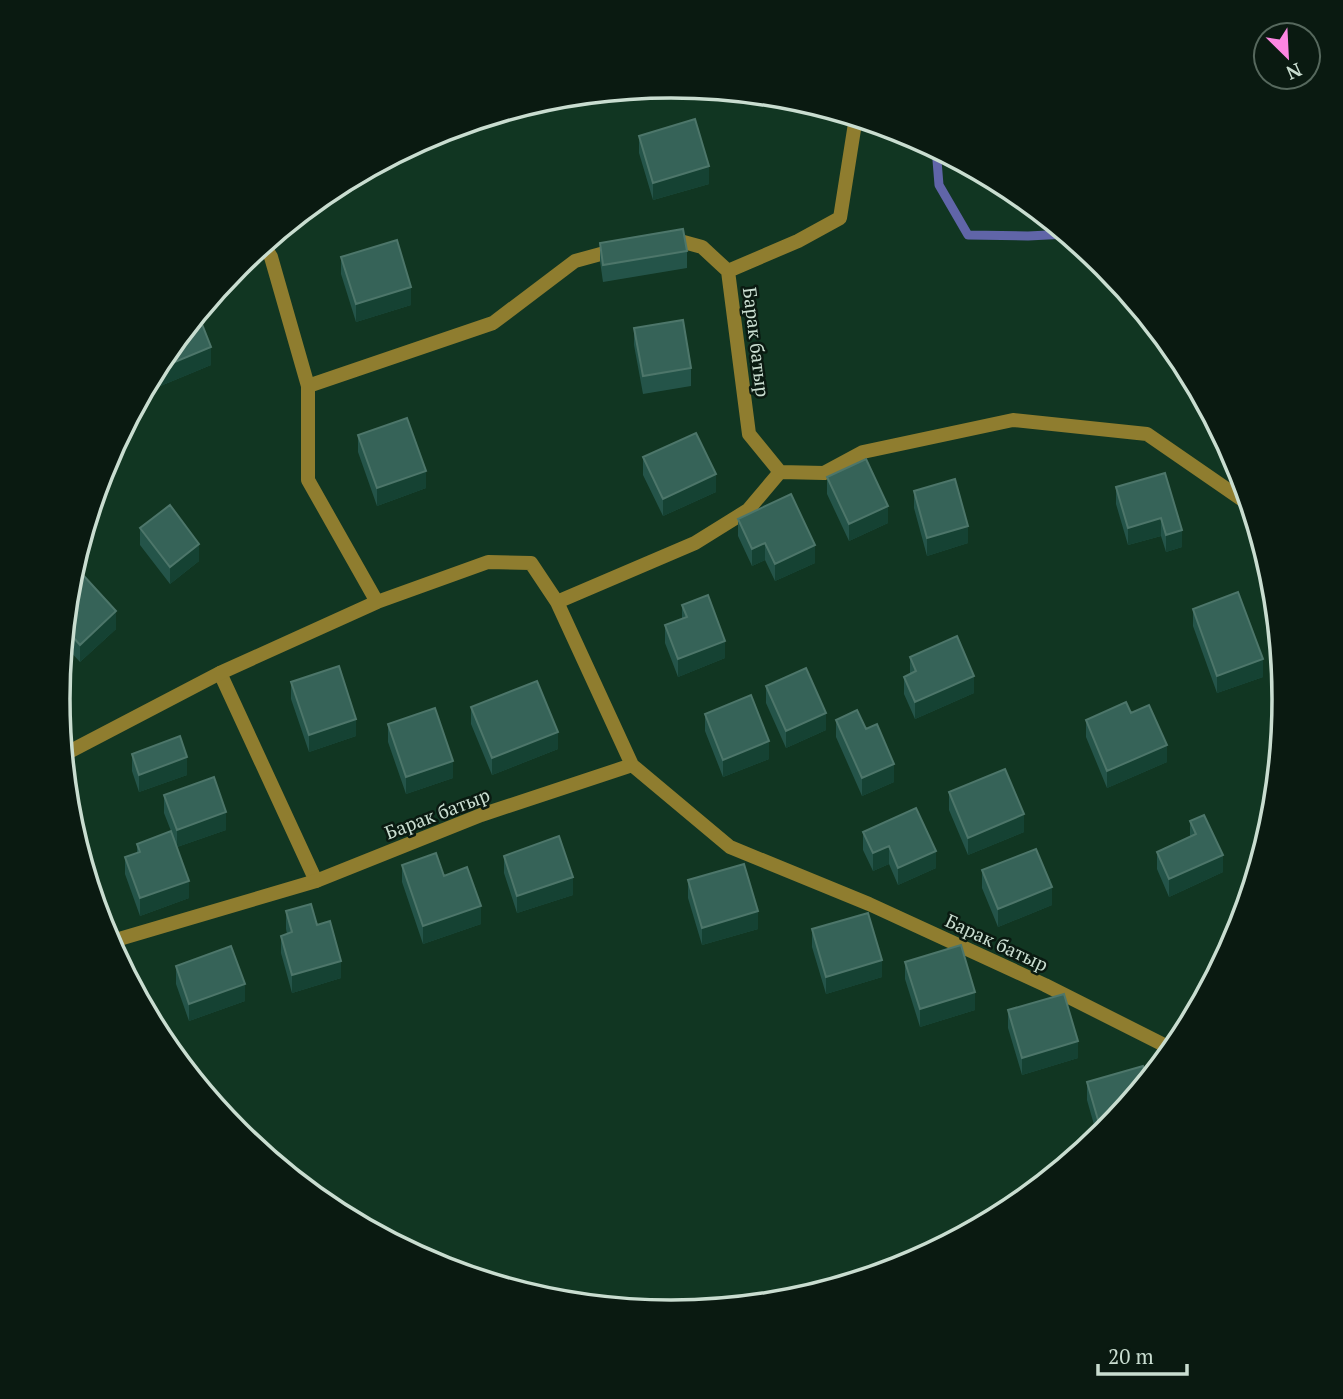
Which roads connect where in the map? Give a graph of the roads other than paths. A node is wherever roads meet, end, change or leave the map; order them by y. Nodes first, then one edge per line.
1 (854, 127) edge
2 (652, 240) edge
3 (626, 247) edge
4 (269, 253) edge
5 (728, 271) junction
6 (309, 386) junction
7 (780, 472) junction
8 (1237, 496) edge
9 (377, 602) junction
10 (557, 602) junction
11 (220, 673) junction
12 (72, 750) edge
13 (632, 765) junction
14 (316, 881) junction
15 (120, 939) edge
16 (1164, 1046) edge

1 - 5 street
2 - 5 street, Барак батыр
3 - 6 street
4 - 6 street
5 - 7 street, Барак батыр
6 - 9 street
7 - 8 street
7 - 10 street
9 - 10 street
9 - 11 street
10 - 13 street
11 - 12 street
11 - 14 street
13 - 14 street, Барак батыр
13 - 16 street, Барак батыр
14 - 15 street, Барак батыр

